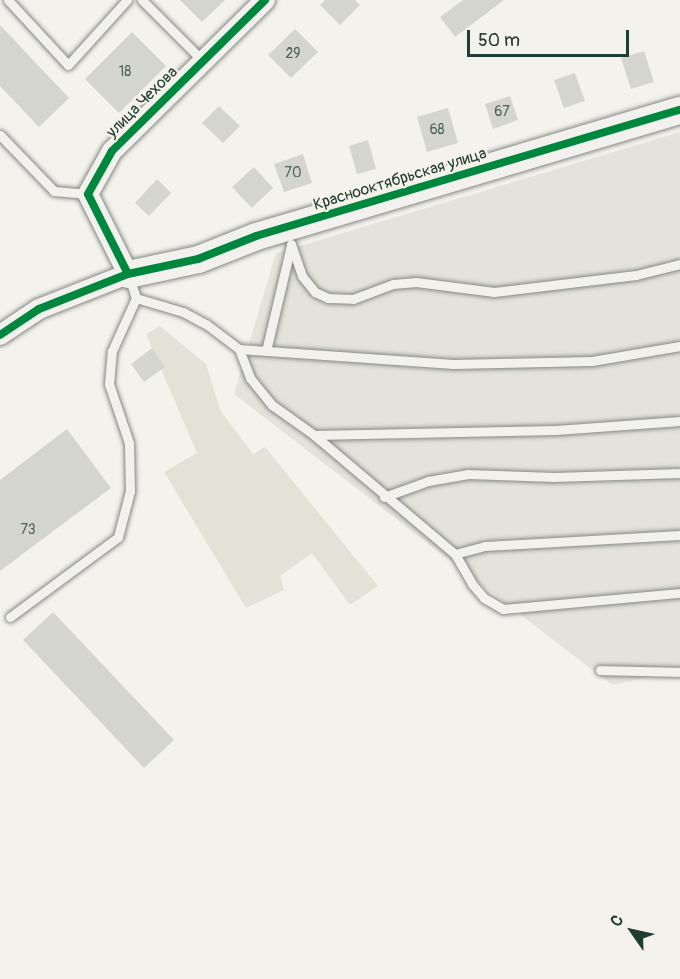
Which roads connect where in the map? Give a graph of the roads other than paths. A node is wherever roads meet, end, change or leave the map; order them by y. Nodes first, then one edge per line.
1 (8, 0) edge
2 (127, 0) edge
3 (142, 0) edge
4 (265, 0) edge
5 (203, 61) junction
6 (679, 114) edge
7 (0, 135) edge
8 (88, 194) junction
9 (290, 235) junction
10 (680, 264) edge
11 (132, 286) junction
12 (0, 335) edge
13 (680, 346) edge
14 (239, 349) junction
15 (266, 351) junction
16 (680, 421) edge
17 (314, 435) junction
18 (680, 473) edge
19 (384, 497) junction
20 (680, 535) edge
21 (455, 554) junction
22 (680, 593) edge
23 (10, 617) dead end
24 (600, 670) dead end
25 (680, 672) edge

1 - 2 lane
3 - 5 lane
4 - 5 street, улица Чехова
5 - 8 street, улица Чехова
6 - 9 street, Краснооктябрьская улица
7 - 8 lane
8 - 11 street
9 - 10 lane
9 - 11 street, Краснооктябрьская улица
9 - 15 lane
11 - 12 street
11 - 14 lane
11 - 23 lane
13 - 15 lane
14 - 15 lane
14 - 17 lane
16 - 17 lane
17 - 19 lane
18 - 19 lane
19 - 21 lane
20 - 21 lane
21 - 22 lane
24 - 25 lane

